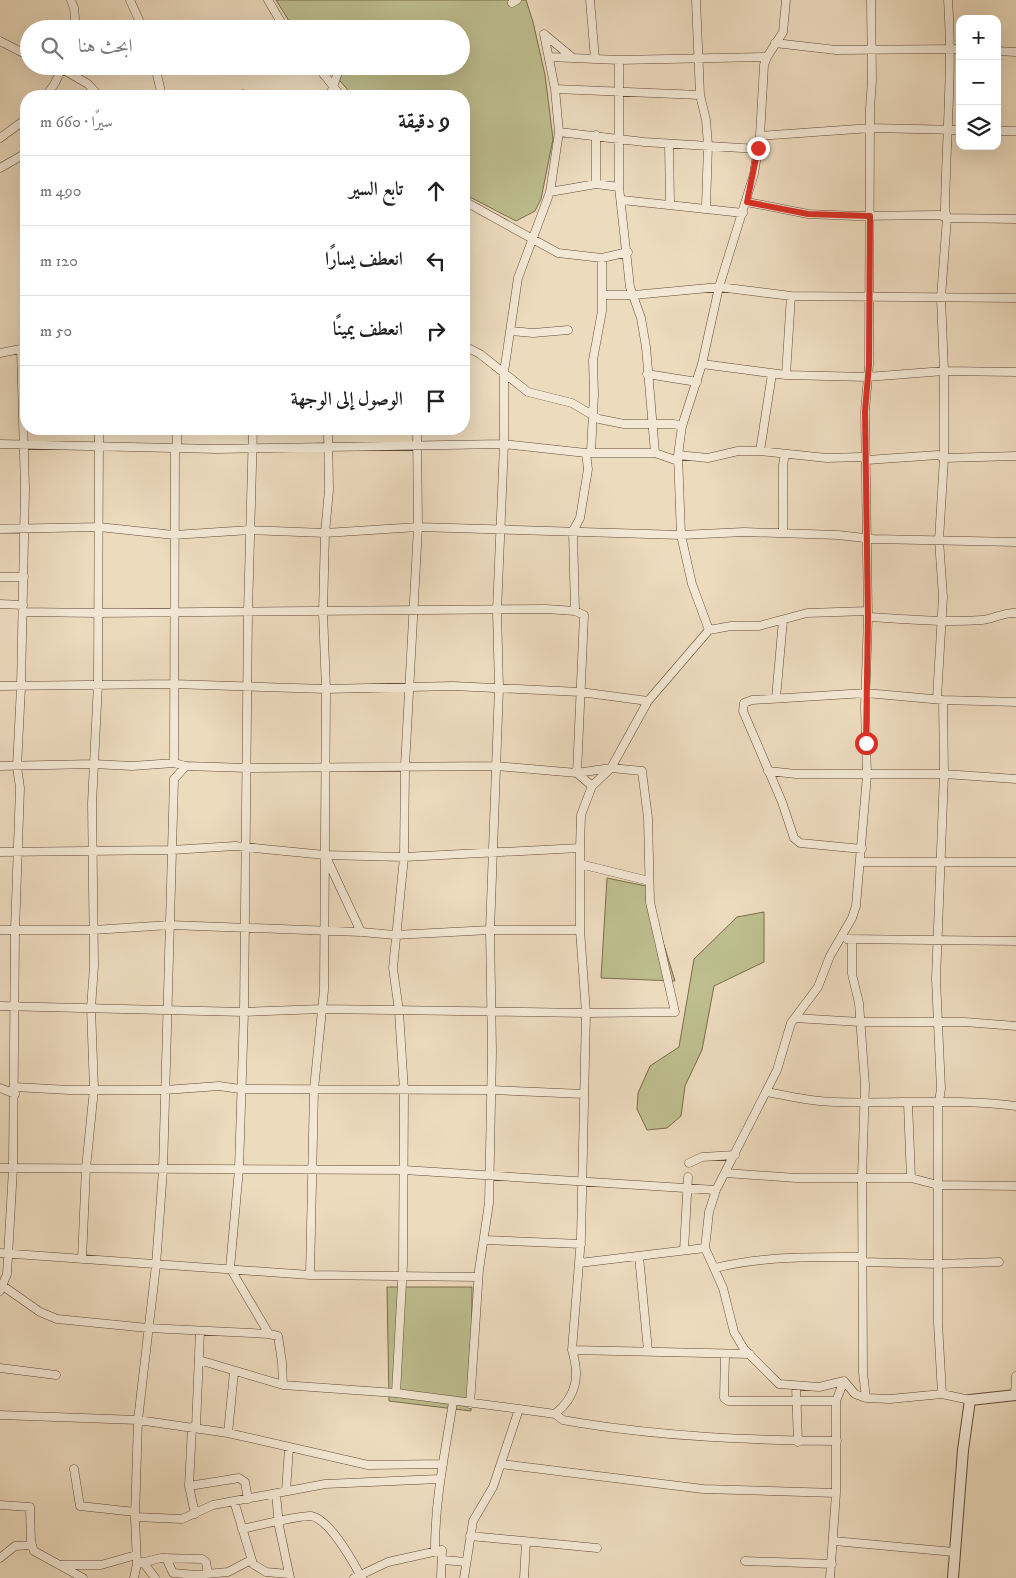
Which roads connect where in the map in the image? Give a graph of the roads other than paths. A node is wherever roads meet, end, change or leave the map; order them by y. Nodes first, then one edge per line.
1 (71, 0) edge
2 (130, 0) edge
3 (268, 0) edge
4 (590, 0) edge
5 (696, 0) edge
6 (786, 0) edge
7 (871, 0) edge
8 (948, 0) edge
9 (75, 20) edge
10 (140, 20) edge
11 (280, 20) edge
12 (0, 40) edge
13 (775, 43) junction
14 (951, 48) junction
15 (956, 49) edge
16 (872, 50) junction
17 (20, 51) edge
18 (1001, 51) edge
19 (1016, 52) edge
20 (549, 57) junction
21 (767, 57) junction
22 (574, 58) junction
23 (595, 59) junction
24 (698, 59) junction
25 (619, 60) junction
26 (58, 75) edge
27 (74, 75) edge
28 (157, 75) edge
29 (325, 75) edge
30 (337, 75) edge
31 (334, 86) junction
32 (555, 89) junction
33 (50, 90) edge
34 (93, 90) edge
35 (161, 90) edge
36 (332, 90) edge
37 (337, 90) edge
38 (619, 90) junction
39 (700, 95) junction
40 (20, 123) edge
41 (871, 128) junction
42 (946, 130) junction
43 (956, 130) edge
44 (1001, 131) edge
45 (1016, 131) edge
46 (559, 132) junction
47 (596, 135) junction
48 (760, 136) junction
49 (0, 138) edge
50 (618, 140) junction
51 (669, 144) junction
52 (708, 145) junction
53 (758, 148) junction
54 (20, 156) edge
55 (0, 168) edge
56 (596, 184) junction
57 (620, 187) junction
58 (550, 192) junction
59 (622, 200) junction
60 (747, 202) junction
61 (470, 204) edge
62 (670, 204) junction
63 (706, 207) junction
64 (743, 212) junction
65 (870, 216) junction
66 (947, 218) junction
67 (1016, 219) edge
68 (532, 239) junction
69 (628, 252) junction
70 (602, 258) junction
71 (720, 287) junction
72 (602, 295) junction
73 (634, 295) junction
74 (791, 296) junction
75 (868, 298) junction
76 (941, 298) junction
77 (1016, 298) edge
78 (568, 330) dead end
79 (511, 331) junction
80 (20, 349) edge
81 (470, 349) edge
82 (0, 353) edge
83 (702, 364) junction
84 (944, 371) junction
85 (504, 372) junction
86 (1016, 372) edge
87 (647, 374) junction
88 (772, 374) junction
89 (786, 376) junction
90 (867, 377) junction
91 (697, 382) junction
92 (593, 416) junction
93 (652, 425) junction
94 (682, 426) junction
95 (25, 435) edge
96 (99, 435) edge
97 (177, 435) edge
98 (253, 435) edge
99 (328, 435) edge
100 (417, 435) edge
101 (0, 444) edge
102 (504, 444) junction
103 (25, 445) junction
104 (99, 446) junction
105 (418, 446) junction
106 (176, 447) junction
107 (328, 447) junction
108 (253, 449) junction
109 (760, 450) junction
110 (588, 452) junction
111 (655, 453) junction
112 (785, 454) junction
113 (1016, 456) edge
114 (678, 458) junction
115 (944, 458) junction
116 (867, 460) junction
117 (99, 526) junction
118 (418, 527) junction
119 (0, 529) edge
120 (23, 529) junction
121 (501, 529) junction
122 (250, 530) junction
123 (573, 531) junction
124 (325, 533) junction
125 (783, 533) junction
126 (174, 535) junction
127 (681, 535) junction
128 (866, 537) junction
129 (939, 540) junction
130 (1016, 542) edge
131 (0, 577) edge
132 (24, 577) junction
133 (0, 604) edge
134 (23, 609) junction
135 (497, 611) junction
136 (576, 611) junction
137 (173, 612) junction
138 (248, 612) junction
139 (323, 612) junction
140 (414, 612) junction
141 (98, 613) junction
142 (1016, 613) edge
143 (868, 614) junction
144 (783, 620) junction
145 (942, 620) junction
146 (709, 630) junction
147 (98, 684) junction
148 (173, 684) junction
149 (411, 685) junction
150 (0, 686) edge
151 (21, 687) junction
152 (248, 687) junction
153 (499, 688) junction
154 (326, 689) junction
155 (580, 692) junction
156 (866, 693) junction
157 (776, 698) junction
158 (940, 699) junction
159 (648, 701) junction
160 (1016, 702) edge
161 (174, 763) junction
162 (94, 764) junction
163 (0, 766) edge
164 (186, 766) junction
165 (405, 766) junction
166 (496, 766) junction
167 (17, 767) junction
168 (247, 768) junction
169 (326, 768) junction
170 (612, 768) junction
171 (768, 771) junction
172 (577, 773) junction
173 (944, 774) junction
174 (867, 775) junction
175 (1016, 779) edge
176 (592, 786) junction
177 (246, 848) junction
178 (580, 848) junction
179 (862, 849) junction
180 (172, 850) junction
181 (92, 851) junction
182 (0, 852) edge
183 (17, 852) junction
184 (494, 853) junction
185 (325, 855) junction
186 (404, 857) junction
187 (861, 862) junction
188 (939, 862) junction
189 (1016, 862) edge
190 (580, 864) junction
191 (649, 881) junction
192 (170, 925) junction
193 (245, 929) junction
194 (0, 930) edge
195 (15, 930) junction
196 (93, 930) junction
197 (490, 930) junction
198 (580, 930) junction
199 (324, 932) junction
200 (361, 932) junction
201 (395, 935) junction
202 (840, 938) junction
203 (852, 940) junction
204 (940, 940) junction
205 (1016, 941) edge
206 (0, 1006) edge
207 (16, 1006) junction
208 (91, 1008) junction
209 (322, 1009) junction
210 (168, 1010) junction
211 (399, 1011) junction
212 (491, 1011) junction
213 (244, 1012) junction
214 (586, 1013) junction
215 (795, 1018) junction
216 (860, 1022) junction
217 (938, 1023) junction
218 (1016, 1026) edge
219 (0, 1088) edge
220 (94, 1089) junction
221 (240, 1089) junction
222 (314, 1089) junction
223 (15, 1090) junction
224 (165, 1090) junction
225 (490, 1090) junction
226 (404, 1091) junction
227 (767, 1092) junction
228 (584, 1094) junction
229 (940, 1101) junction
230 (864, 1102) junction
231 (908, 1103) junction
232 (1016, 1106) edge
233 (735, 1155) junction
234 (689, 1162) dead end
235 (0, 1168) edge
236 (13, 1168) junction
237 (86, 1168) junction
238 (239, 1169) junction
239 (313, 1169) junction
240 (163, 1170) junction
241 (404, 1170) junction
242 (725, 1174) junction
243 (489, 1175) junction
244 (688, 1177) dead end
245 (862, 1177) junction
246 (911, 1178) junction
247 (582, 1183) junction
248 (938, 1185) junction
249 (1016, 1186) edge
250 (687, 1188) junction
251 (716, 1190) junction
252 (484, 1240) junction
253 (580, 1244) junction
254 (705, 1248) junction
255 (684, 1250) junction
256 (0, 1253) edge
257 (9, 1254) junction
258 (639, 1256) junction
259 (82, 1260) junction
260 (864, 1262) junction
261 (999, 1262) dead end
262 (579, 1263) junction
263 (939, 1264) junction
264 (156, 1265) junction
265 (230, 1268) junction
266 (715, 1268) junction
267 (310, 1275) junction
268 (478, 1277) junction
269 (402, 1278) junction
270 (2, 1288) edge
271 (148, 1328) junction
272 (200, 1331) junction
273 (269, 1334) junction
274 (572, 1350) junction
275 (648, 1351) junction
276 (725, 1354) junction
277 (750, 1354) junction
278 (199, 1360) junction
279 (0, 1368) edge
280 (234, 1372) junction
281 (56, 1375) dead end
282 (1016, 1376) edge
283 (844, 1381) junction
284 (283, 1385) junction
285 (796, 1386) junction
286 (396, 1393) junction
287 (942, 1394) junction
288 (1015, 1395) edge
289 (866, 1398) junction
290 (970, 1400) junction
291 (836, 1401) junction
292 (453, 1402) junction
293 (796, 1402) junction
294 (470, 1404) junction
295 (519, 1409) junction
296 (0, 1414) edge
297 (555, 1414) junction
298 (138, 1420) junction
299 (194, 1427) junction
300 (228, 1433) junction
301 (837, 1441) junction
302 (798, 1442) junction
303 (289, 1448) junction
304 (443, 1464) junction
305 (501, 1464) junction
306 (382, 1466) junction
307 (74, 1469) dead end
308 (439, 1480) junction
309 (383, 1482) junction
310 (189, 1486) junction
311 (286, 1491) junction
312 (836, 1493) junction
313 (276, 1494) junction
314 (248, 1499) junction
315 (234, 1501) junction
316 (0, 1505) edge
317 (135, 1514) junction
318 (195, 1514) junction
319 (278, 1522) junction
320 (242, 1528) junction
321 (470, 1536) junction
322 (834, 1541) junction
323 (526, 1542) junction
324 (32, 1545) junction
325 (597, 1548) dead end
326 (435, 1550) junction
327 (954, 1552) junction
328 (0, 1558) edge
329 (166, 1558) junction
330 (139, 1560) junction
331 (251, 1560) junction
332 (443, 1560) junction
333 (745, 1561) dead end
334 (466, 1562) junction
335 (832, 1564) junction
336 (59, 1565) junction
337 (208, 1574) junction
338 (273, 1575) edge
339 (289, 1576) edge
340 (358, 1577) edge
341 (83, 1578) edge
342 (134, 1578) edge
343 (155, 1578) edge
344 (441, 1578) edge
345 (464, 1578) edge
346 (524, 1578) edge
347 (830, 1578) edge
348 (953, 1578) edge

1 - 9 street
2 - 10 street
3 - 11 street
4 - 23 street
5 - 24 street
6 - 13 street
7 - 16 street
8 - 14 street
12 - 17 street
13 - 16 street
13 - 21 street
14 - 15 street
14 - 16 street
14 - 42 street
16 - 41 street
18 - 19 street
20 - 22 street
20 - 22 street
20 - 32 street
21 - 24 street
21 - 48 street
22 - 23 street
23 - 25 street
24 - 25 street
24 - 39 street
25 - 38 street
26 - 33 street
27 - 34 street
28 - 35 street
29 - 31 street
30 - 31 street
31 - 36 street
31 - 37 street
32 - 38 street
32 - 46 street
38 - 39 street
38 - 50 street
39 - 52 street
40 - 49 street
41 - 42 street
41 - 48 street
41 - 65 street
42 - 43 street
42 - 66 street
44 - 45 street
46 - 47 street
46 - 58 street
47 - 50 street
47 - 56 street
48 - 53 street
50 - 51 street
50 - 57 street
51 - 52 street
51 - 62 street
52 - 53 street
52 - 63 street
53 - 60 street
54 - 55 street
56 - 57 street
56 - 58 street
57 - 59 street
58 - 68 street
59 - 62 street
59 - 69 street
60 - 64 street
60 - 65 street
61 - 68 street
62 - 63 street
63 - 64 street
64 - 71 street
65 - 66 street
65 - 75 street
66 - 67 street
66 - 76 street
68 - 70 street
68 - 79 street
69 - 70 street
69 - 73 street
70 - 72 street
71 - 73 street
71 - 74 street
71 - 83 street
72 - 73 street
72 - 92 street
73 - 87 street
74 - 75 street
74 - 89 street
75 - 76 street
75 - 90 street
76 - 77 street
76 - 84 street
78 - 79 street
79 - 85 street
80 - 82 street
81 - 85 street
83 - 88 street
83 - 91 street
84 - 86 street
84 - 90 street
84 - 115 street
85 - 92 street
85 - 102 street
87 - 91 street
87 - 93 street
88 - 89 street
88 - 109 street
89 - 90 street
90 - 116 street
91 - 94 street
92 - 93 street
92 - 110 street
93 - 94 street
93 - 111 street
94 - 114 street
95 - 103 street
96 - 104 street
97 - 106 street
98 - 108 street
99 - 107 street
100 - 105 street
101 - 103 street
102 - 105 street
102 - 110 street
102 - 121 street
103 - 104 street
103 - 120 street
104 - 106 street
104 - 117 street
105 - 107 street
105 - 118 street
106 - 108 street
106 - 126 street
107 - 108 street
107 - 124 street
108 - 122 street
109 - 112 street
109 - 114 street
110 - 111 street
110 - 123 street
111 - 114 street
112 - 116 street
112 - 125 street
113 - 115 street
114 - 127 street
115 - 116 street
115 - 129 street
116 - 128 street
117 - 120 street
117 - 126 street
117 - 141 street
118 - 121 street
118 - 124 street
118 - 140 street
119 - 120 street
120 - 132 street
121 - 123 street
121 - 135 street
122 - 124 street
122 - 126 street
122 - 138 street
123 - 127 street
123 - 136 street
124 - 139 street
125 - 127 street
125 - 128 street
126 - 137 street
127 - 146 street
128 - 129 street
128 - 143 street
129 - 130 street
129 - 145 street
131 - 132 street
132 - 134 street
133 - 134 street
134 - 141 street
134 - 151 street
135 - 136 street
135 - 140 street
135 - 153 street
136 - 155 street
137 - 138 street
137 - 141 street
137 - 148 street
138 - 139 street
138 - 152 street
139 - 140 street
139 - 154 street
140 - 149 street
141 - 147 street
142 - 145 street
143 - 144 street
143 - 145 street
143 - 156 street
144 - 146 street
144 - 157 street
145 - 158 street
146 - 159 street
147 - 148 street
147 - 151 street
147 - 162 street
148 - 152 street
148 - 161 street
149 - 153 street
149 - 154 street
149 - 165 street
150 - 151 street
151 - 167 street
152 - 154 street
152 - 168 street
153 - 155 street
153 - 166 street
154 - 169 street
155 - 159 street
155 - 172 street
156 - 157 street
156 - 158 street
156 - 174 street
157 - 171 street
158 - 160 street
158 - 173 street
159 - 170 street
161 - 162 street
161 - 164 street
162 - 167 street
162 - 181 street
163 - 167 street
164 - 168 street
164 - 180 street
165 - 166 street
165 - 169 street
165 - 186 street
166 - 172 street
166 - 184 street
167 - 183 street
168 - 169 street
168 - 177 street
169 - 185 street
170 - 172 street
170 - 176 street
170 - 191 street
171 - 174 street
171 - 179 street
172 - 176 street
173 - 174 street
173 - 175 street
173 - 188 street
174 - 179 street
176 - 178 street
177 - 180 street
177 - 185 street
177 - 193 street
178 - 184 street
178 - 190 street
179 - 187 street
180 - 181 street
180 - 192 street
181 - 183 street
181 - 196 street
182 - 183 street
183 - 195 street
184 - 186 street
184 - 197 street
185 - 186 street
185 - 199 street
185 - 200 street
186 - 201 street
187 - 188 street
187 - 202 street
188 - 189 street
188 - 204 street
190 - 191 street
190 - 198 street
191 - 214 street
192 - 193 street
192 - 196 street
192 - 210 street
193 - 199 street
193 - 213 street
194 - 195 street
195 - 196 street
195 - 207 street
196 - 208 street
197 - 198 street
197 - 201 street
197 - 212 street
198 - 214 street
199 - 200 street
199 - 209 street
200 - 201 street
201 - 211 street
202 - 203 street
202 - 215 street
203 - 204 street
203 - 216 street
204 - 205 street
204 - 217 street
206 - 207 street
207 - 208 street
207 - 223 street
208 - 210 street
208 - 220 street
209 - 211 street
209 - 213 street
209 - 222 street
210 - 213 street
210 - 224 street
211 - 212 street
211 - 226 street
212 - 214 street
212 - 225 street
213 - 221 street
214 - 228 street
215 - 216 street
215 - 227 street
216 - 217 street
216 - 230 street
217 - 218 street
217 - 229 street
219 - 223 street
220 - 223 street
220 - 224 street
220 - 237 street
221 - 222 street
221 - 224 street
221 - 238 street
222 - 226 street
222 - 239 street
223 - 236 street
224 - 240 street
225 - 226 street
225 - 228 street
225 - 243 street
226 - 241 street
227 - 230 street
227 - 233 street
228 - 247 street
229 - 231 street
229 - 232 street
229 - 248 street
230 - 231 street
230 - 245 street
231 - 246 street
233 - 234 street
233 - 242 street
235 - 236 street
236 - 237 street
236 - 257 street
237 - 240 street
237 - 259 street
238 - 239 street
238 - 240 street
238 - 265 street
239 - 241 street
239 - 267 street
240 - 264 street
241 - 243 street
241 - 269 street
242 - 245 street
242 - 251 street
243 - 247 street
243 - 252 street
244 - 250 street
245 - 246 street
245 - 260 street
246 - 248 street
247 - 250 street
247 - 253 street
248 - 249 street
248 - 263 street
250 - 251 street
250 - 255 street
251 - 254 street
252 - 253 street
252 - 268 street
253 - 262 street
254 - 255 street
254 - 266 street
255 - 258 street
256 - 257 street
257 - 259 street
257 - 270 street
258 - 262 street
258 - 275 street
259 - 264 street
260 - 263 street
260 - 266 street
260 - 289 street
261 - 263 street
262 - 274 street
263 - 287 street
264 - 265 street
264 - 271 street
265 - 267 street
265 - 273 street
266 - 277 street
267 - 269 street
268 - 269 street
268 - 294 street
269 - 286 street
270 - 271 street
271 - 272 street
271 - 298 street
272 - 273 street
272 - 278 street
273 - 284 street
274 - 275 street
274 - 297 street
275 - 276 street
276 - 277 street
276 - 293 street
277 - 285 street
278 - 280 street
278 - 299 street
279 - 281 street
280 - 284 street
280 - 300 street
282 - 288 street
283 - 285 street
283 - 289 street
283 - 291 street
284 - 286 street
285 - 293 street
286 - 292 street
287 - 289 street
287 - 290 street
288 - 290 street
290 - 327 street
291 - 293 street
291 - 301 street
292 - 294 street
292 - 304 street
293 - 302 street
294 - 295 street
295 - 297 street
295 - 305 street
296 - 298 street
297 - 302 street
298 - 299 street
298 - 317 street
299 - 300 street
299 - 310 street
300 - 303 street
301 - 302 street
301 - 312 street
303 - 306 street
303 - 311 street
304 - 306 street
304 - 308 street
305 - 312 street
305 - 321 street
306 - 309 street
307 - 317 street
308 - 309 street
308 - 326 street
309 - 311 street
310 - 314 street
310 - 318 street
311 - 313 street
312 - 322 street
313 - 314 street
313 - 319 street
314 - 315 street
315 - 318 street
315 - 320 street
316 - 324 street
317 - 318 street
317 - 330 street
319 - 320 street
319 - 339 street
319 - 340 street
320 - 331 street
321 - 323 street
321 - 334 street
322 - 327 street
322 - 335 street
323 - 325 street
323 - 346 street
324 - 328 street
324 - 336 street
326 - 332 street
326 - 340 street
327 - 348 street
329 - 330 street
329 - 337 street
329 - 337 street
330 - 336 street
330 - 342 street
330 - 343 street
331 - 337 street
331 - 338 street
332 - 334 street
332 - 344 street
333 - 335 street
334 - 345 street
335 - 347 street
336 - 341 street
338 - 339 street

